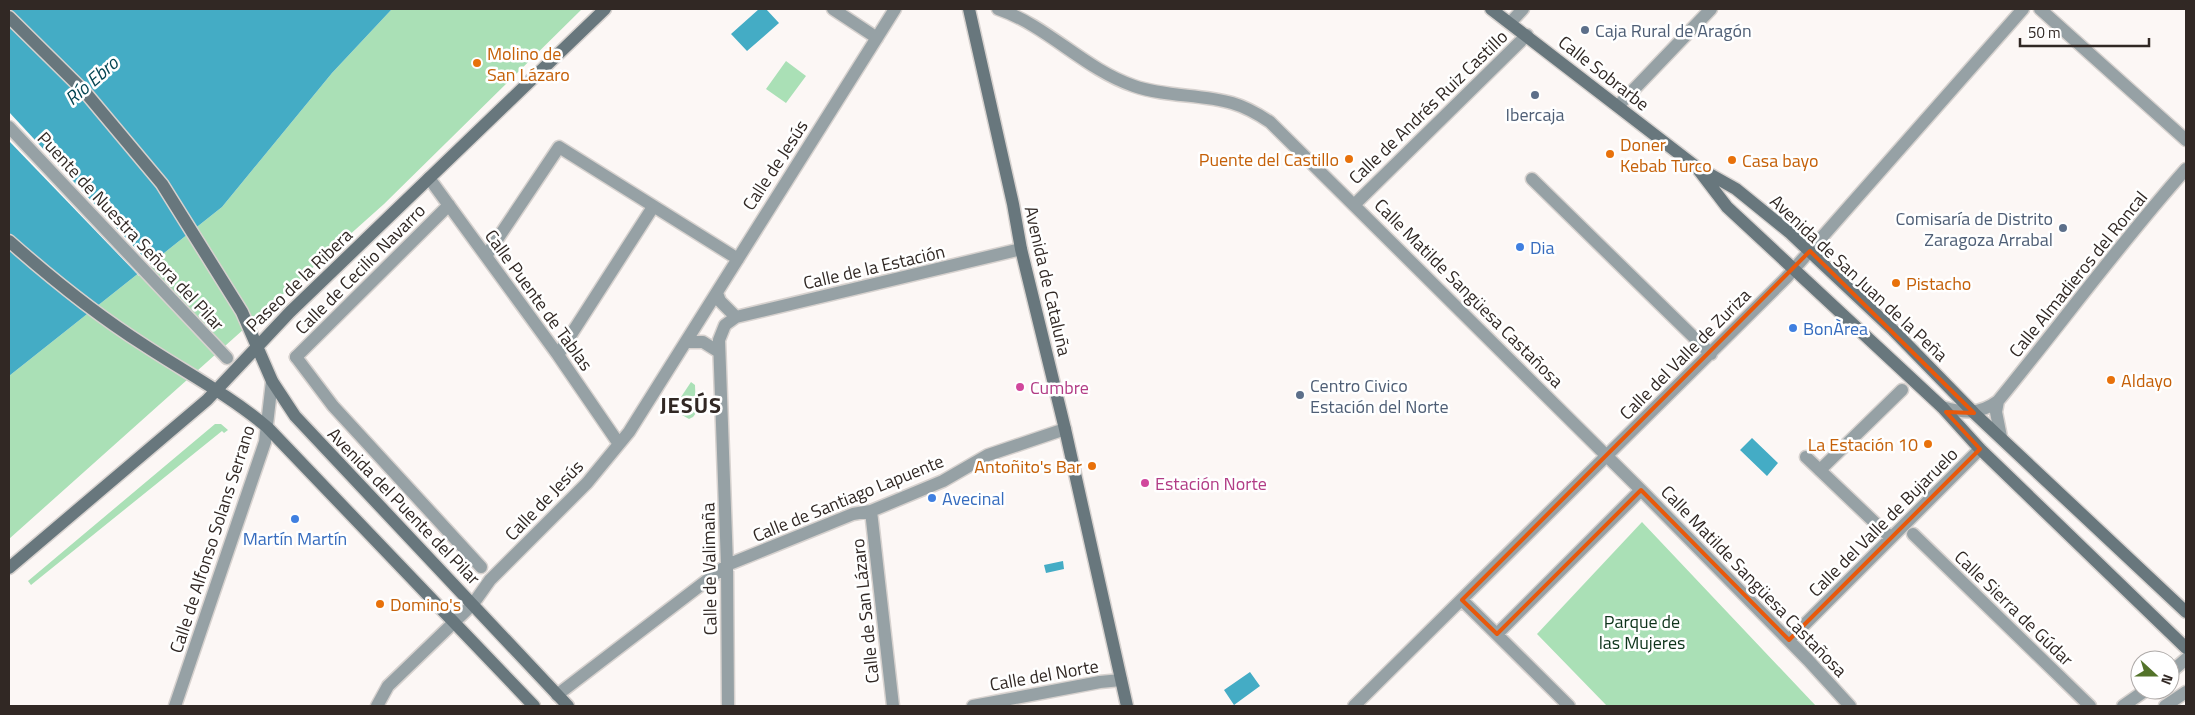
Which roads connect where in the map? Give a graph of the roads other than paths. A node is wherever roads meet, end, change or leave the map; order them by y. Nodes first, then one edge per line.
1 (605, 9) edge
2 (833, 9) edge
3 (896, 9) edge
4 (969, 9) edge
5 (998, 9) edge
6 (1491, 9) edge
7 (1523, 9) edge
8 (1711, 9) edge
9 (2023, 9) edge
10 (2040, 9) edge
11 (9, 17) edge
12 (1510, 23) junction
13 (1527, 36) junction
14 (877, 38) junction
15 (1618, 106) junction
16 (9, 127) edge
17 (2186, 140) edge
18 (1695, 166) junction
19 (2186, 170) edge
20 (429, 178) junction
21 (1532, 180) dead end
22 (1354, 204) junction
23 (449, 205) junction
24 (653, 207) junction
25 (9, 241) edge
26 (1021, 249) junction
27 (1810, 251) junction
28 (486, 256) junction
29 (738, 258) junction
30 (1794, 269) junction
31 (717, 294) junction
32 (242, 312) joint
33 (736, 317) junction
34 (687, 342) junction
35 (256, 346) junction
36 (719, 352) junction
37 (1711, 354) junction
38 (558, 355) junction
39 (228, 358) dead end
40 (296, 358) joint
41 (272, 381) junction
42 (216, 390) junction
43 (1902, 390) dead end
44 (1998, 401) junction
45 (1942, 407) junction
46 (1974, 413) junction
47 (267, 427) junction
48 (1065, 429) junction
49 (2001, 437) junction
50 (619, 444) junction
51 (1980, 449) junction
52 (1607, 456) junction
53 (1806, 457) dead end
54 (1820, 470) junction
55 (1641, 490) junction
56 (871, 511) junction
57 (1913, 534) dead end
58 (1891, 538) junction
59 (727, 566) junction
60 (481, 567) dead end
61 (9, 568) edge
62 (1462, 600) junction
63 (473, 604) junction
64 (2186, 612) edge
65 (454, 623) junction
66 (1497, 634) junction
67 (1789, 640) junction
68 (2186, 648) edge
69 (1121, 680) junction
70 (2186, 692) edge
71 (557, 694) junction
72 (175, 706) edge
73 (377, 706) edge
74 (534, 706) edge
75 (568, 706) edge
76 (728, 706) edge
77 (893, 706) edge
78 (973, 706) edge
79 (1127, 706) edge
80 (1354, 706) edge
81 (1569, 706) edge
82 (1850, 706) edge
83 (2090, 706) edge
84 (2165, 706) edge

1 - 20 main road, Paseo de la Ribera
2 - 14 street
3 - 14 street, Calle de Jesús
4 - 26 main road, Avenida de Cataluña
5 - 22 street, Calle Matilde Sangüesa Castañosa
6 - 12 main road, Calle Sobrarbe
7 - 12 street
8 - 15 street
9 - 27 street, Calle del Valle de Zuriza
10 - 17 street
11 - 32 main road, Puente de Nuestra Señora del Pilar
12 - 13 main road, Calle Sobrarbe
13 - 15 main road, Calle Sobrarbe
13 - 22 street, Calle de Andrés Ruiz Castillo
14 - 29 street, Calle de Jesús
15 - 18 main road, Calle Sobrarbe
16 - 39 street, Puente de Nuestra Señora del Pilar
18 - 27 main road, Avenida de San Juan de la Peña
18 - 30 main road
19 - 44 street, Calle Almadieros del Roncal
20 - 23 street, Calle Puente de Tablas
20 - 35 main road, Paseo de la Ribera
21 - 37 street
22 - 52 street, Calle Matilde Sangüesa Castañosa
23 - 28 street, Calle Puente de Tablas
23 - 40 street, Calle de Cecilio Navarro
24 - 28 street
24 - 29 street
24 - 38 street
25 - 42 main road
26 - 33 street, Calle de la Estación
26 - 48 main road, Avenida de Cataluña
27 - 30 street, Calle del Valle de Zuriza
27 - 46 main road, Avenida de San Juan de la Peña
28 - 38 street, Calle Puente de Tablas
29 - 31 street, Calle de Jesús
30 - 37 street, Calle del Valle de Zuriza
30 - 45 main road
31 - 33 street
31 - 34 street, Calle de Jesús
32 - 35 main road, Avenida del Puente del Pilar
33 - 36 street
34 - 36 street
34 - 50 street, Calle de Jesús
35 - 41 main road, Avenida del Puente del Pilar
35 - 42 main road, Paseo de la Ribera
36 - 59 street, Calle de Valimaña
37 - 52 street, Calle del Valle de Zuriza
38 - 50 street, Calle Puente de Tablas
40 - 60 street, Avenida del Puente del Pilar
41 - 47 street, Calle de Alfonso Solans Serrano
41 - 63 main road, Avenida del Puente del Pilar
42 - 47 main road
42 - 61 main road, Paseo de la Ribera
43 - 54 street
44 - 46 street, Calle Almadieros del Roncal
44 - 49 street
45 - 46 street
45 - 51 main road
46 - 49 main road, Avenida de San Juan de la Peña
47 - 65 main road
47 - 72 street, Calle de Alfonso Solans Serrano
48 - 56 street, Calle de Santiago Lapuente
48 - 69 main road, Avenida de Cataluña
49 - 64 main road, Avenida de San Juan de la Peña
50 - 63 street, Calle de Jesús
51 - 58 street, Calle del Valle de Bujaruelo
51 - 68 main road
52 - 55 street, Calle Matilde Sangüesa Castañosa
52 - 62 street, Calle del Valle de Zuriza
53 - 54 street
54 - 58 street
55 - 66 street
55 - 67 street, Calle Matilde Sangüesa Castañosa
56 - 59 street, Calle de Santiago Lapuente
56 - 77 street, Calle de San Lázaro
57 - 83 street, Calle Sierra de Gúdar
58 - 67 street, Calle del Valle de Bujaruelo
59 - 71 street, Calle de Santiago Lapuente
59 - 76 street, Calle de Valimaña
62 - 66 street
62 - 80 street, Calle del Valle de Zuriza
63 - 65 street, Calle de Jesús
63 - 71 main road, Avenida del Puente del Pilar
65 - 73 street, Calle de Jesús
65 - 74 main road
66 - 81 street
67 - 82 street, Calle Matilde Sangüesa Castañosa
69 - 78 street, Calle del Norte
69 - 79 main road, Avenida de Cataluña
70 - 84 street
71 - 75 main road, Avenida del Puente del Pilar

